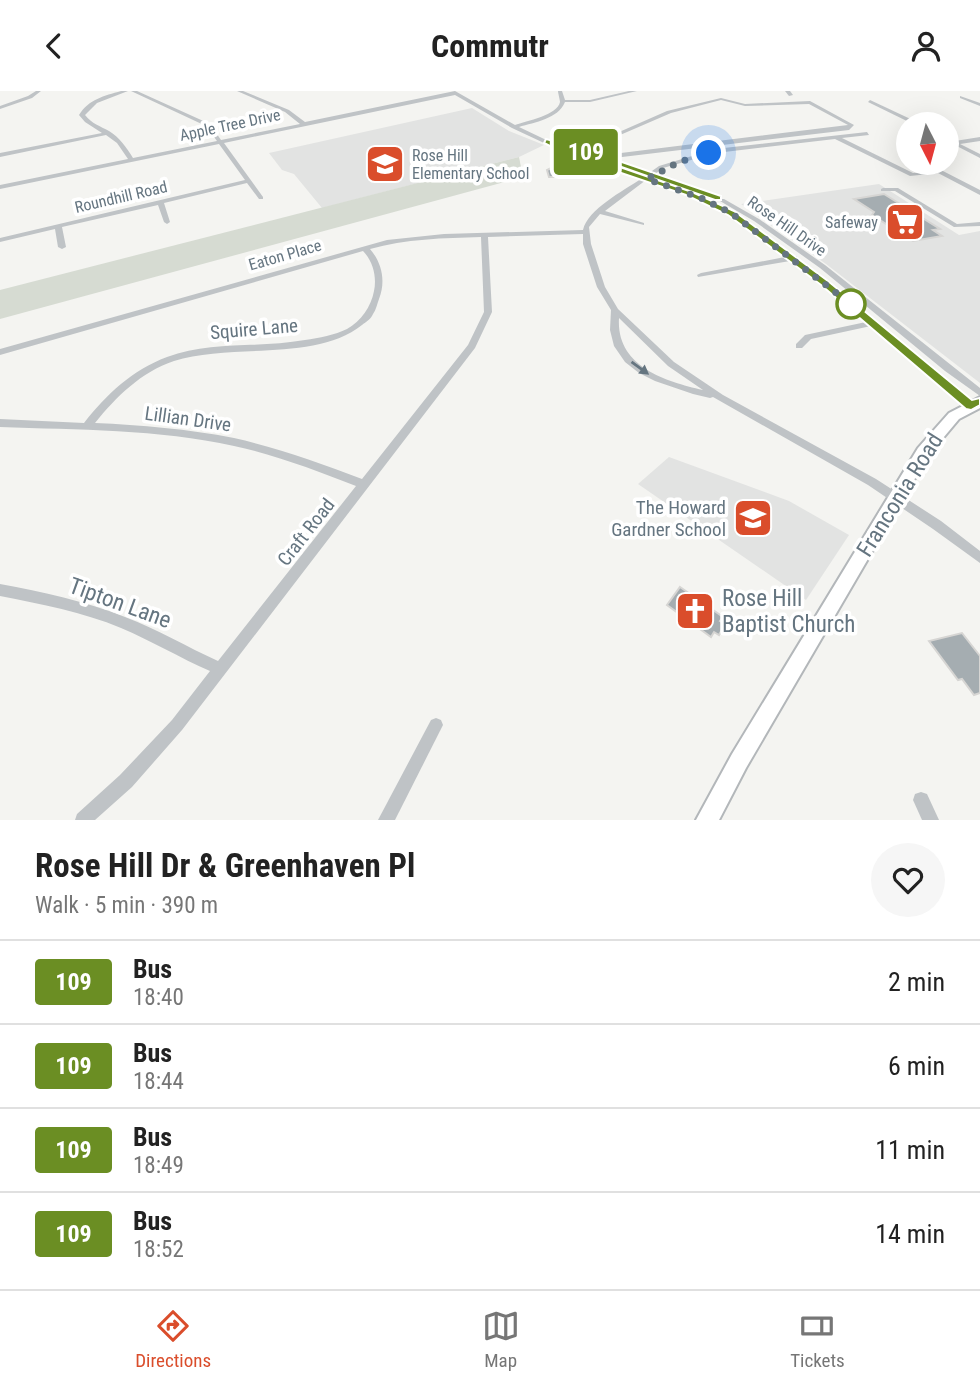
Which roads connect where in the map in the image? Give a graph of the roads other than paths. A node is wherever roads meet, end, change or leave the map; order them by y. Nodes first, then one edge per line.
1 (39, 91) edge
2 (126, 91) edge
3 (133, 91) edge
4 (239, 91) edge
5 (465, 91) edge
6 (560, 91) edge
7 (635, 91) edge
8 (453, 92) edge
9 (962, 97) dead end
10 (563, 101) junction
11 (870, 101) dead end
12 (980, 105) edge
13 (0, 108) edge
14 (896, 114) edge
15 (304, 124) junction
16 (513, 127) junction
17 (109, 133) junction
18 (867, 134) dead end
19 (835, 137) junction
20 (980, 139) edge
21 (546, 141) junction
22 (221, 142) junction
23 (959, 142) edge
24 (959, 146) edge
25 (588, 147) dead end
26 (0, 155) edge
27 (980, 156) edge
28 (608, 159) junction
29 (131, 160) junction
30 (650, 177) junction
31 (249, 181) junction
32 (0, 187) edge
33 (883, 190) dead end
34 (980, 193) edge
35 (261, 198) dead end
36 (160, 202) junction
37 (599, 211) junction
38 (167, 222) dead end
39 (642, 224) dead end
40 (980, 225) edge
41 (58, 226) junction
42 (585, 232) junction
43 (484, 234) junction
44 (0, 240) edge
45 (62, 247) dead end
46 (364, 248) junction
47 (794, 258) junction
48 (702, 275) dead end
49 (615, 310) junction
50 (874, 323) junction
51 (799, 346) dead end
52 (0, 352) edge
53 (720, 397) junction
54 (977, 400) edge
55 (0, 423) edge
56 (86, 427) junction
57 (365, 485) junction
58 (895, 497) junction
59 (980, 558) edge
60 (0, 590) edge
61 (221, 669) junction
62 (436, 725) dead end
63 (921, 800) dead end
64 (83, 820) edge
65 (386, 820) edge
66 (707, 820) edge
67 (931, 820) edge

1 - 13 street
2 - 17 street
3 - 22 street
4 - 15 street
5 - 8 street, Apple Tree Drive
6 - 10 street
7 - 10 street
8 - 15 street, Apple Tree Drive
8 - 16 street, Rose Hill Drive
9 - 12 street
10 - 16 street
11 - 14 street
15 - 22 street, Apple Tree Drive
16 - 21 street, Rose Hill Drive
17 - 26 street
17 - 29 street
18 - 19 street
19 - 30 street
19 - 34 street
20 - 23 street
21 - 28 street, Rose Hill Drive
21 - 30 street, Rose Hill Drive
22 - 29 street, Apple Tree Drive
22 - 31 street
24 - 27 street
25 - 28 street
28 - 30 street, Rose Hill Drive
29 - 32 street, Apple Tree Drive
30 - 37 street
30 - 47 street, Rose Hill Drive
30 - 54 street, Rose Hill Drive
31 - 35 street
31 - 36 street, Roundhill Road
33 - 40 street
36 - 38 street
36 - 41 street, Roundhill Road
37 - 39 street
37 - 42 street
41 - 44 street, Roundhill Road
41 - 45 street
42 - 43 street, Eaton Place
42 - 49 street
43 - 46 street, Eaton Place
43 - 57 street, Craft Road
46 - 52 street, Eaton Place
46 - 56 street, Squire Lane
47 - 48 street
47 - 50 street, Rose Hill Drive
49 - 53 street
49 -> 53 street
50 - 51 street
50 - 54 street, Rose Hill Drive
53 - 58 street
54 - 58 main road, Franconia Road
55 - 56 street, Lillian Drive
56 - 57 street, Lillian Drive
57 - 61 street, Craft Road
58 - 59 street
58 - 66 main road, Franconia Road
60 - 61 street, Tipton Lane
61 - 64 street, Craft Road
62 - 65 street
63 - 67 street

